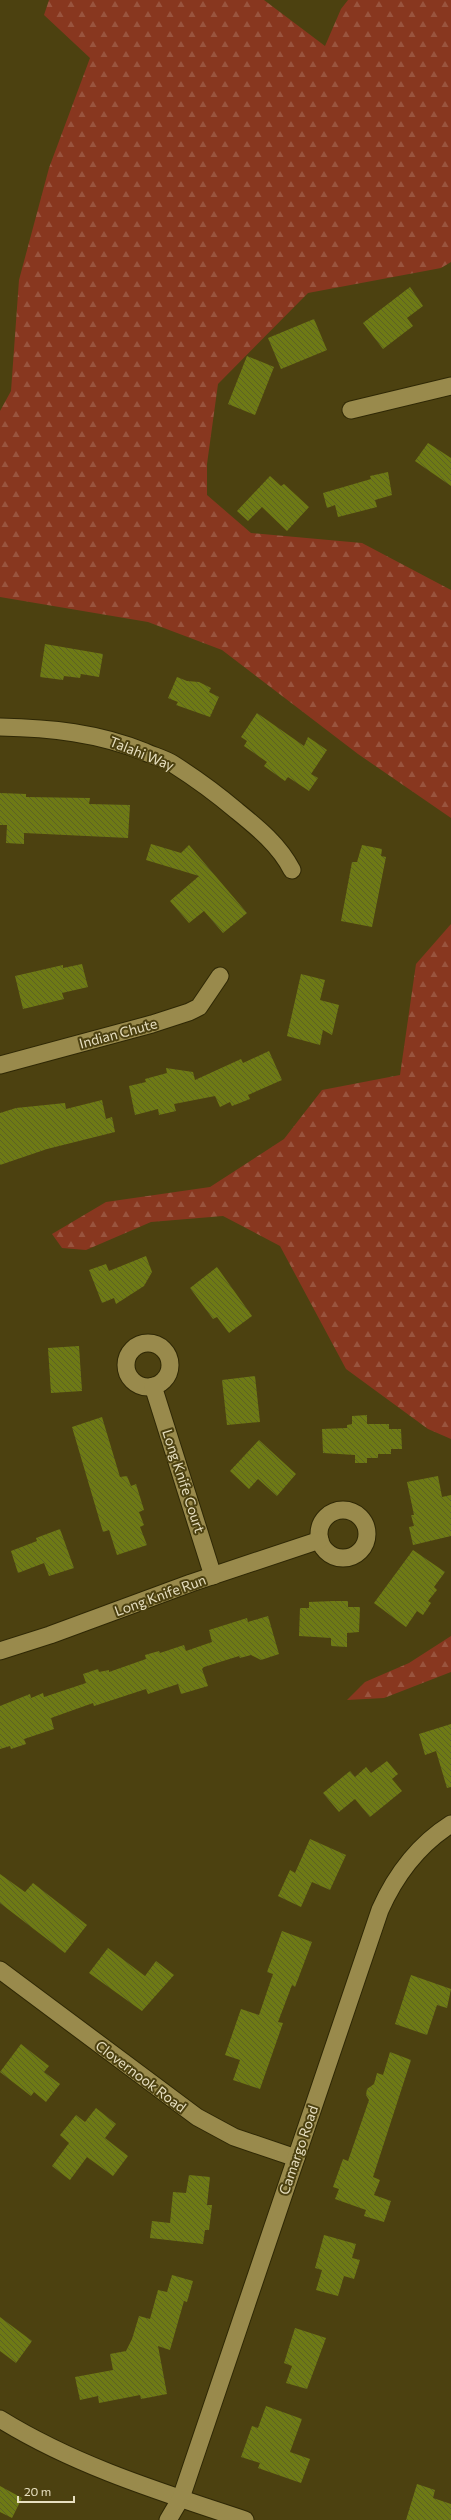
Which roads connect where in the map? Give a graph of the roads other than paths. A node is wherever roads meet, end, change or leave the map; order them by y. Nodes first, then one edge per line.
1 (451, 386) edge
2 (351, 410) dead end
3 (0, 727) edge
4 (292, 870) dead end
5 (220, 976) dead end
6 (0, 1065) edge
7 (153, 1386) dead end
8 (320, 1540) dead end
9 (213, 1576) junction
10 (0, 1651) edge
11 (451, 1824) edge
12 (0, 1970) edge
13 (296, 2158) junction
14 (0, 2419) edge
15 (181, 2498) junction
16 (168, 2520) edge
17 (182, 2520) edge
18 (245, 2520) edge

1 - 2 street
3 - 4 street, Talahi Way
5 - 6 street, Indian Chute
7 - 9 street, Long Knife Court
8 - 9 street, Long Knife Run
9 - 10 street, Long Knife Run
11 - 13 street, Camargo Road
12 - 13 street, Clovernook Road
13 - 15 street, Camargo Road
14 - 15 street
15 - 16 street, Camargo Road
15 - 17 street, Camargo Road
15 - 18 street

